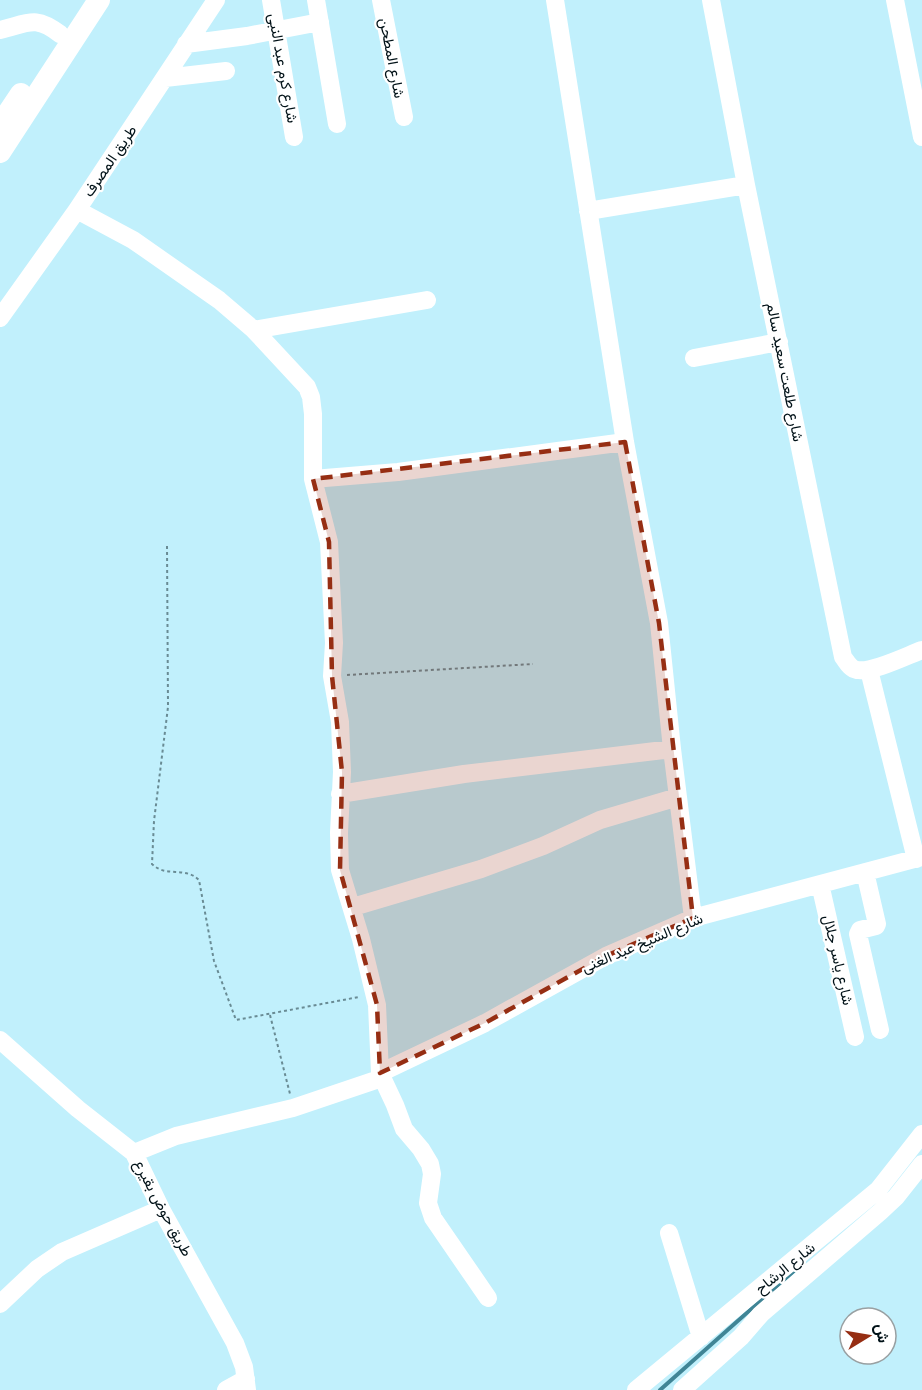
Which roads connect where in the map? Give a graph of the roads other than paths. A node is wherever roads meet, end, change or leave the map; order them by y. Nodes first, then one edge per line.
1 (82, 0) edge
2 (99, 0) edge
3 (216, 0) edge
4 (271, 0) edge
5 (316, 0) edge
6 (381, 0) edge
7 (555, 0) edge
8 (711, 0) edge
9 (896, 0) edge
10 (320, 22) junction
11 (0, 30) edge
12 (276, 31) junction
13 (60, 34) junction
14 (186, 44) junction
15 (226, 71) dead end
16 (165, 78) junction
17 (404, 117) dead end
18 (337, 124) dead end
19 (0, 125) edge
20 (294, 137) dead end
21 (922, 137) edge
22 (0, 152) edge
23 (746, 185) junction
24 (77, 210) junction
25 (588, 211) junction
26 (427, 300) dead end
27 (0, 318) edge
28 (254, 330) junction
29 (779, 342) junction
30 (694, 358) dead end
31 (625, 442) junction
32 (313, 479) junction
33 (922, 650) edge
34 (868, 670) junction
35 (672, 749) junction
36 (340, 794) junction
37 (678, 796) junction
38 (920, 860) edge
39 (865, 872) junction
40 (820, 884) junction
41 (353, 907) junction
42 (693, 918) junction
43 (880, 1030) dead end
44 (855, 1037) dead end
45 (0, 1040) edge
46 (380, 1073) junction
47 (922, 1134) edge
48 (134, 1153) junction
49 (922, 1164) edge
50 (161, 1209) junction
51 (669, 1233) dead end
52 (488, 1298) dead end
53 (0, 1304) edge
54 (701, 1336) junction
55 (247, 1385) edge
56 (226, 1390) edge
57 (636, 1390) edge
58 (682, 1390) edge

1 - 13 main road
2 - 22 main road
3 - 14 street, طريق المصرف
4 - 12 street, شارع كرم عبد النبى
5 - 10 street
6 - 17 street, شارع المطحن
7 - 25 street
8 - 23 street, شارع طلعت سعيد سالم
9 - 21 street
10 - 12 street
10 - 18 street
11 - 13 street
12 - 14 street
12 - 20 street, شارع كرم عبد النبى
13 - 19 main road
14 - 16 street, طريق المصرف
15 - 16 street
16 - 24 street, طريق المصرف
23 - 25 street
23 - 29 street, شارع طلعت سعيد سالم
24 - 27 street, طريق المصرف
24 - 28 street
25 - 31 street
26 - 28 street
28 - 32 street
29 - 30 street
29 - 34 street, شارع طلعت سعيد سالم
31 - 32 street
31 - 35 street
32 - 36 street
33 - 34 street
34 - 38 street
35 - 36 street
35 - 37 street
36 - 41 street
37 - 41 street
37 - 42 street
38 - 39 street, شارع الشيخ عبد الغنى
39 - 40 street, شارع الشيخ عبد الغنى
39 - 43 street
40 - 42 street, شارع الشيخ عبد الغنى
40 - 44 street, شارع ياسر جلال
41 - 46 street
42 - 46 street, شارع الشيخ عبد الغنى
45 - 48 street, طريق حوض بقيرع
46 - 48 street, شارع الشيخ عبد الغنى
46 - 52 street
47 - 54 street, شارع الرشاح
48 - 50 street, طريق حوض بقيرع
49 - 58 street, شارع الرشاح
50 - 53 street
50 - 55 street, طريق حوض بقيرع
51 - 54 street
54 - 57 street, شارع الرشاح
55 - 56 street

